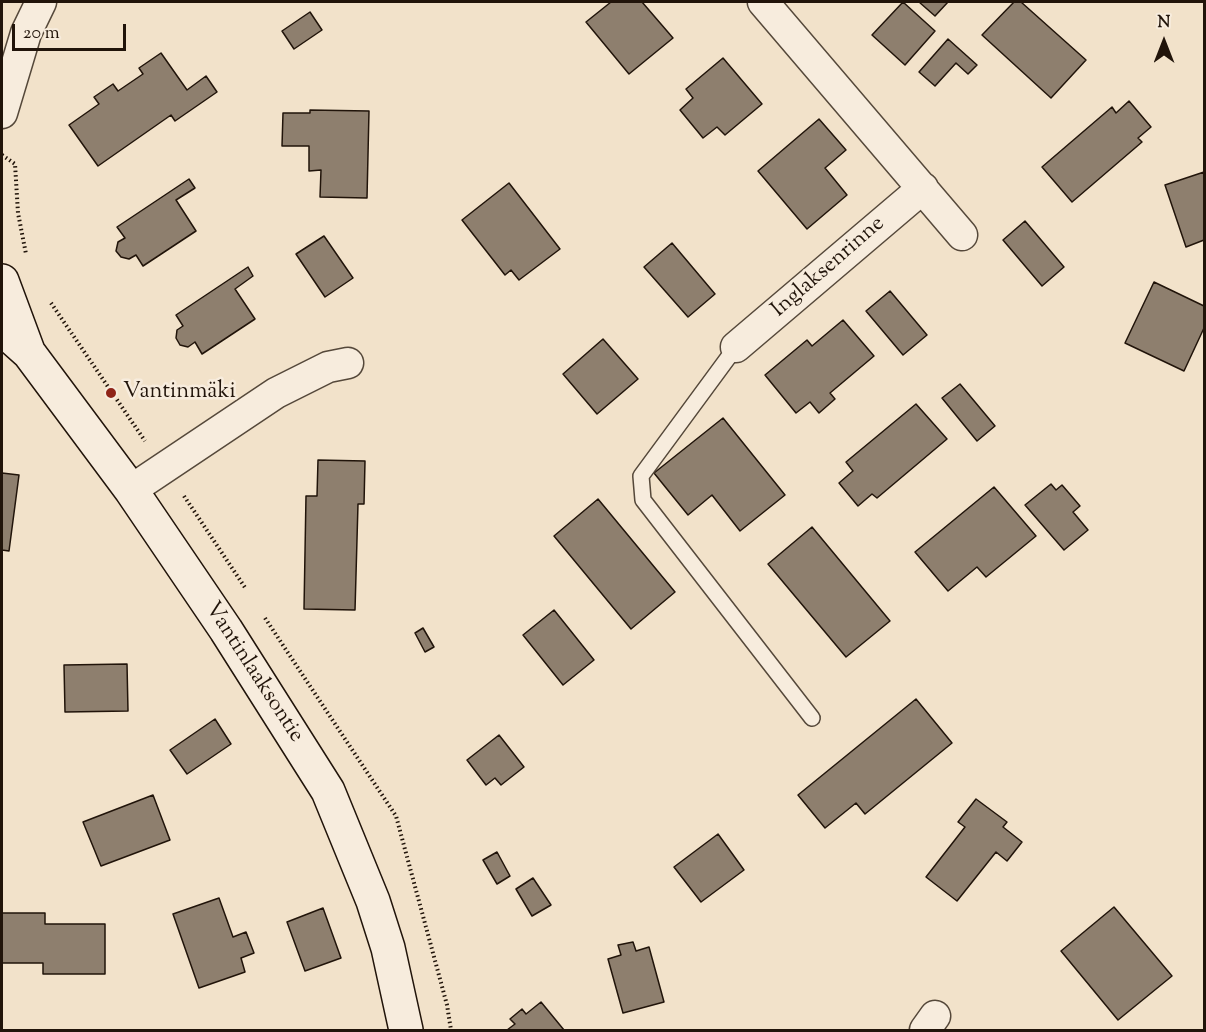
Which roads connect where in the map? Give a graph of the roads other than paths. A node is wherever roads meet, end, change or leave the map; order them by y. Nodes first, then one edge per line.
1 (41, 2) edge
2 (764, 2) edge
3 (26, 33) junction
4 (2, 69) edge
5 (2, 112) edge
6 (923, 188) junction
7 (962, 235) dead end
8 (2, 281) edge
9 (2, 329) edge
10 (736, 347) joint
11 (29, 352) junction
12 (348, 363) dead end
13 (131, 490) junction
14 (812, 718) dead end
15 (406, 1030) edge

1 - 3 street
2 - 6 street
3 - 4 street
3 - 5 street
6 - 7 street
6 - 10 street, Inglaksenrinne
8 - 11 street, Vantinlaaksontie
9 - 11 street, Vantinlaaksontie
10 - 14 lane
11 - 13 street, Vantinlaaksontie
12 - 13 street
13 - 15 street, Vantinlaaksontie

